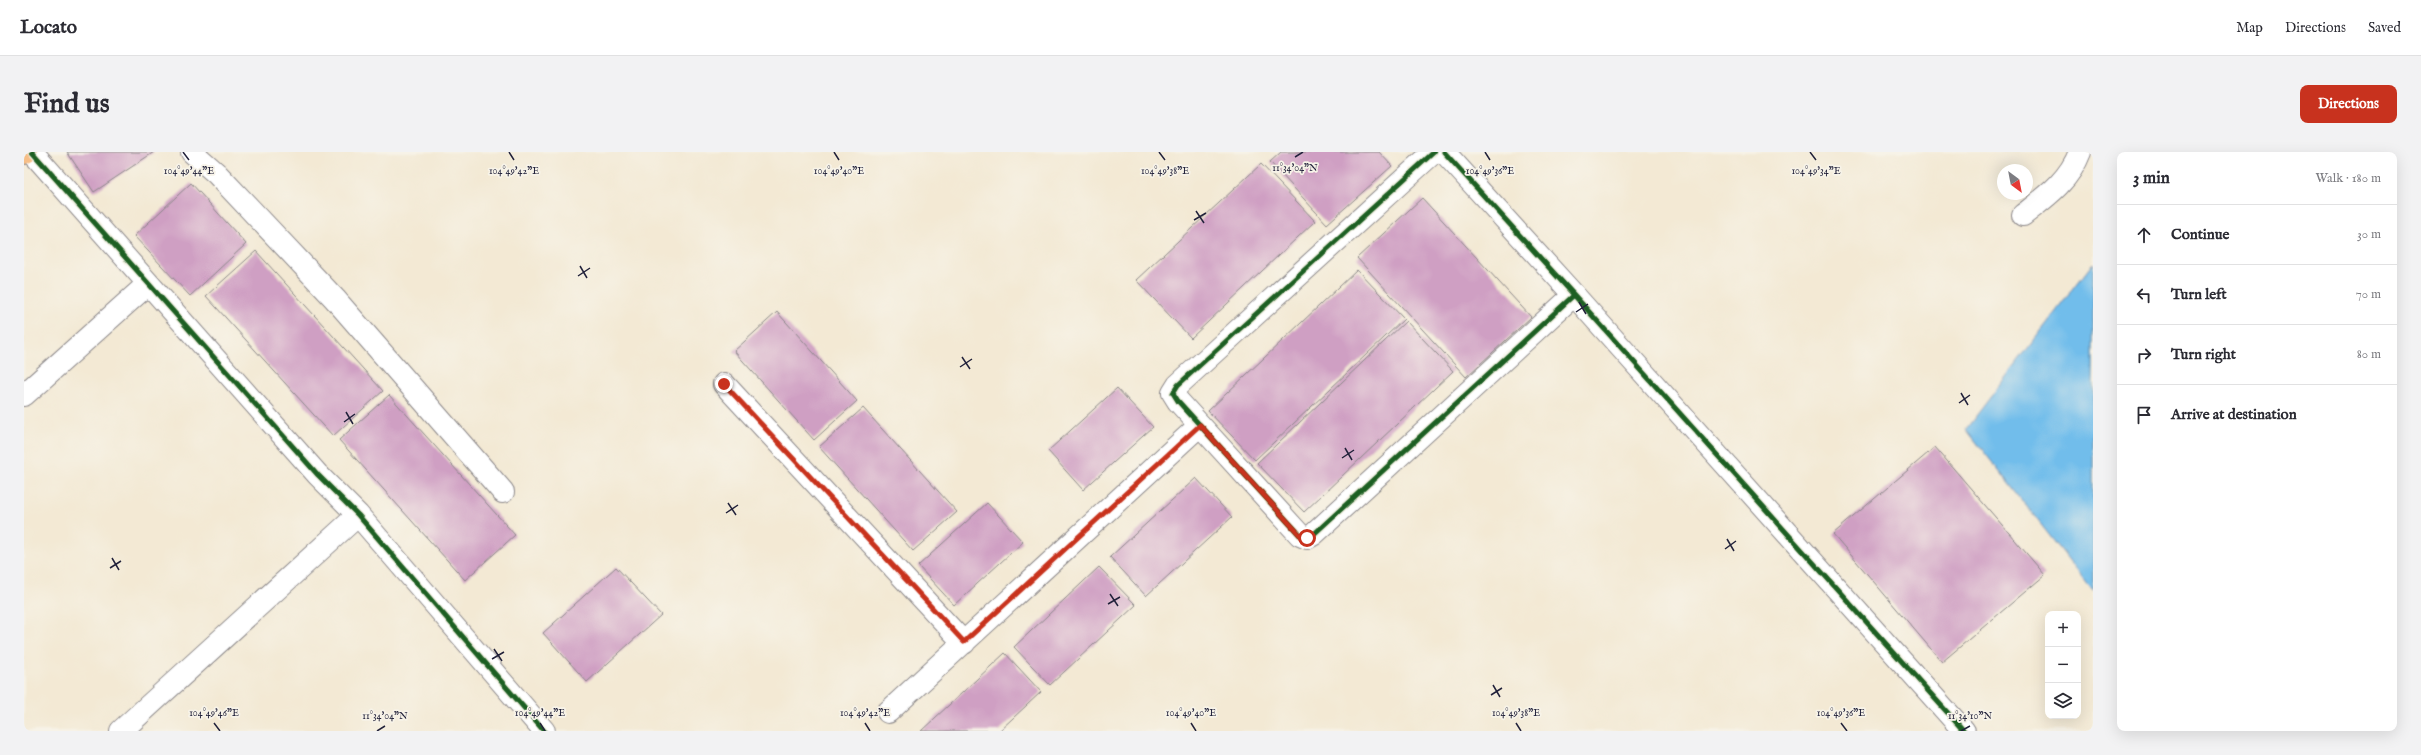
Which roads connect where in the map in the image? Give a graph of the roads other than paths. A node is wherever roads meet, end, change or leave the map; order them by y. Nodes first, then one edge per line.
1 (32, 152) edge
2 (192, 152) edge
3 (1434, 152) edge
4 (1444, 152) edge
5 (2080, 152) edge
6 (2023, 215) dead end
7 (148, 284) junction
8 (1574, 295) junction
9 (724, 384) dead end
10 (24, 395) edge
11 (1200, 425) junction
12 (503, 492) dead end
13 (358, 515) junction
14 (964, 642) junction
15 (888, 712) dead end
16 (121, 731) edge
17 (544, 731) edge
18 (1964, 731) edge

1 - 7 street
2 - 12 street
3 - 11 street
4 - 8 street
5 - 6 street
7 - 10 street
7 - 13 street
8 - 11 street
8 - 18 street
9 - 14 street
11 - 14 street
13 - 16 street
13 - 17 street
14 - 15 street

